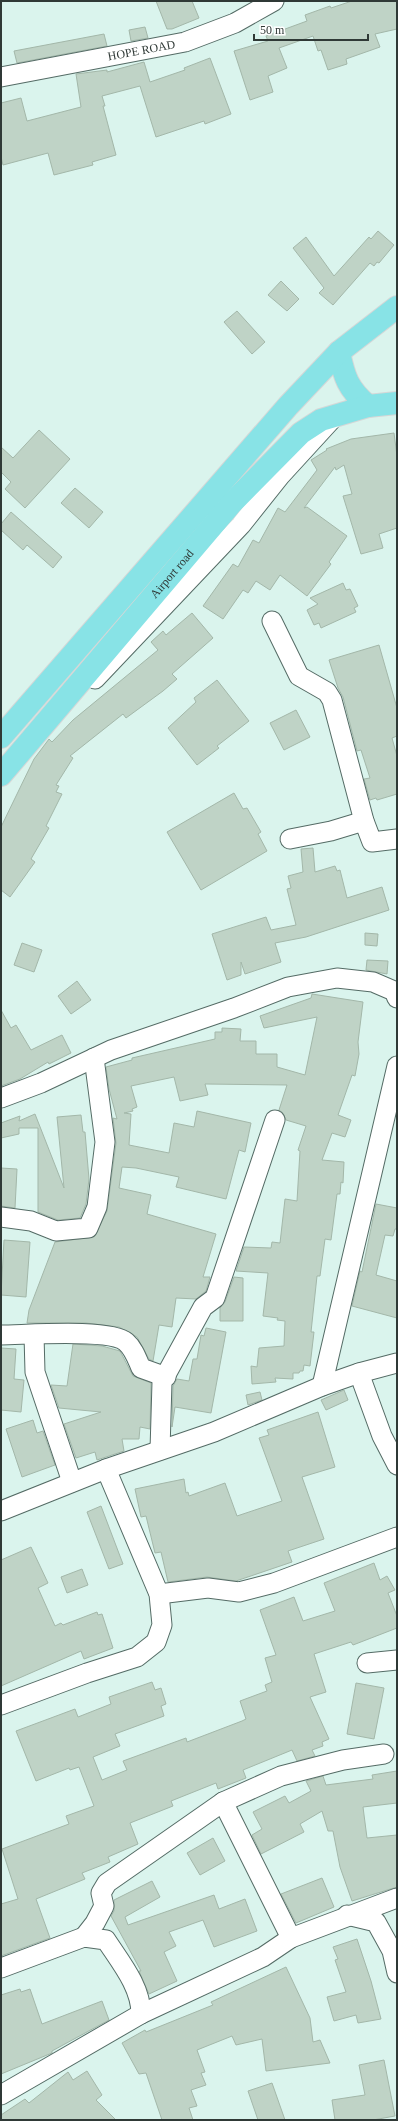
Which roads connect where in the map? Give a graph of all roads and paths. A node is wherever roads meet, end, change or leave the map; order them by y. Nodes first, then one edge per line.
1 (274, 1) edge
2 (1, 77) edge
3 (397, 307) edge
4 (339, 352) junction
5 (397, 403) edge
6 (368, 406) junction
7 (334, 417) junction
8 (272, 621) dead end
9 (66, 664) junction
10 (84, 678) junction
11 (1, 737) edge
12 (1, 775) edge
13 (1, 782) edge
14 (364, 821) junction
15 (397, 838) edge
16 (290, 839) dead end
17 (397, 998) edge
18 (94, 1058) junction
19 (397, 1066) edge
20 (1, 1098) edge
21 (275, 1120) dead end
22 (1, 1217) edge
23 (1, 1335) edge
24 (34, 1335) junction
25 (397, 1363) edge
26 (359, 1373) junction
27 (166, 1376) junction
28 (322, 1386) junction
29 (160, 1450) junction
30 (397, 1465) edge
31 (106, 1469) junction
32 (72, 1482) junction
33 (1, 1511) edge
34 (395, 1542) edge
35 (159, 1594) junction
36 (397, 1660) edge
37 (367, 1663) dead end
38 (1, 1705) edge
39 (384, 1754) dead end
40 (223, 1802) junction
41 (397, 1898) edge
42 (347, 1916) junction
43 (84, 1937) junction
44 (292, 1938) junction
45 (395, 1951) edge
46 (1, 1968) edge
47 (397, 1973) edge
48 (141, 2014) junction
49 (1, 2095) edge

1 - 2 street, HOPE ROAD
3 - 4 main road
4 - 6 main road
4 - 9 main road, Airport road
5 - 6 main road
6 - 7 main road, Airport road
7 - 10 main road, Airport road
7 - 13 street
8 - 14 street
9 - 10 main road
9 - 11 main road, Airport road
10 - 12 main road, Airport road
14 - 15 street
14 - 16 street
17 - 18 street
18 - 20 street
18 - 22 street
19 - 28 street
21 - 27 street
23 - 24 street
24 - 27 street
24 - 32 street
25 - 26 street
26 - 28 street
26 - 30 street
27 - 29 street
28 - 29 street
29 - 31 street
31 - 32 street
31 - 35 street
32 - 33 street
34 - 35 street
35 - 38 street
36 - 37 street
39 - 40 street
40 - 43 street
40 - 44 street
41 - 42 street
42 - 44 street
42 - 45 street
43 - 46 street
43 - 48 street
44 - 48 street
45 - 47 street
48 - 49 street

